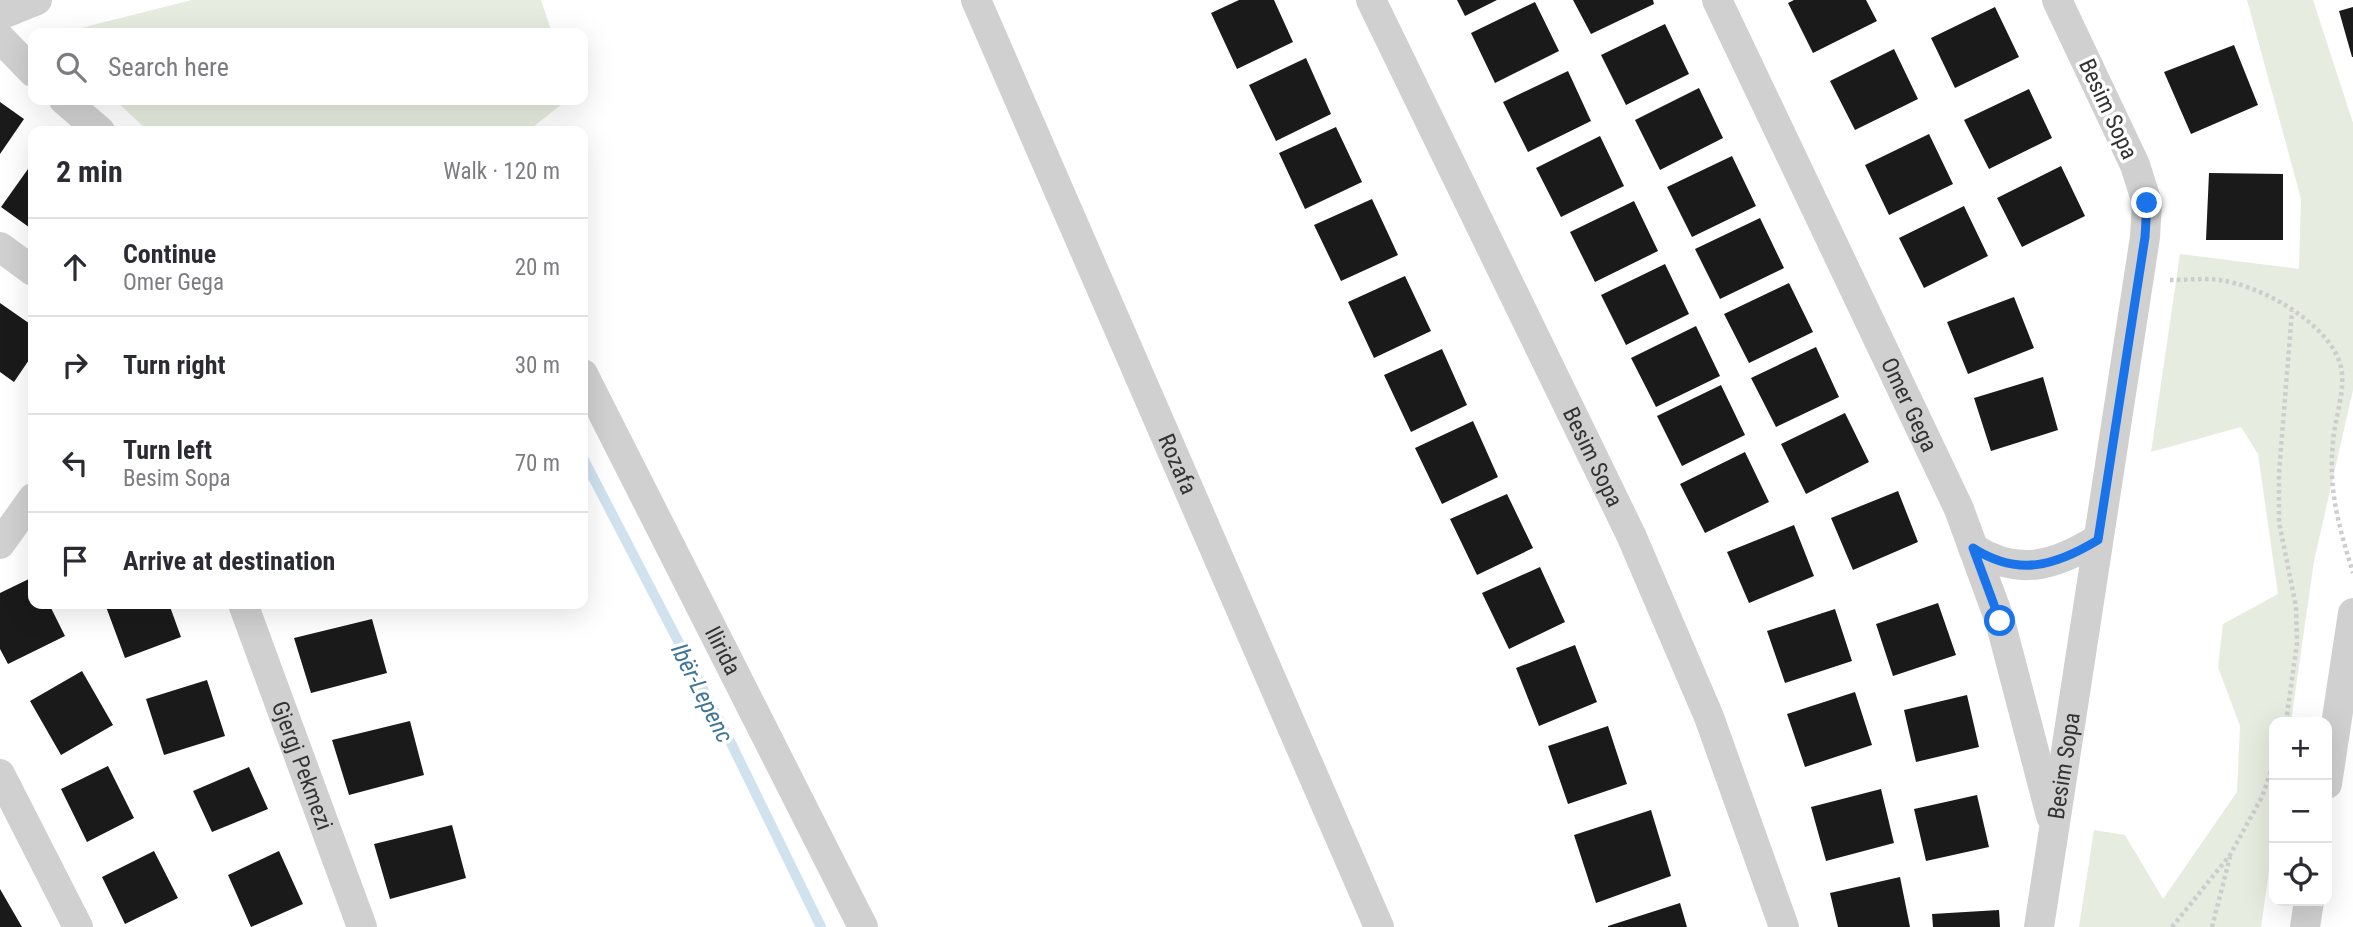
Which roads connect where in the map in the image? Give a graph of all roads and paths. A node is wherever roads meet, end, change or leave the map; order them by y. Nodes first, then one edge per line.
1 (37, 0) edge
2 (976, 0) edge
3 (1371, 0) edge
4 (1717, 0) edge
5 (2057, 0) edge
6 (0, 15) edge
7 (0, 38) edge
8 (28, 67) edge
9 (70, 105) edge
10 (94, 126) edge
11 (0, 247) edge
12 (28, 267) edge
13 (2138, 281) junction
14 (2292, 311) junction
15 (588, 384) edge
16 (28, 505) edge
17 (2098, 540) junction
18 (0, 544) edge
19 (1973, 548) junction
20 (2353, 573) edge
21 (245, 609) edge
22 (2353, 614) edge
23 (2287, 717) edge
24 (0, 774) edge
25 (2269, 777) edge
26 (2328, 780) edge
27 (2054, 827) junction
28 (2231, 855) junction
29 (2308, 906) edge
30 (78, 927) edge
31 (362, 927) edge
32 (863, 927) edge
33 (1379, 927) edge
34 (1784, 927) edge
35 (2039, 927) edge
36 (2172, 927) edge
37 (2211, 927) edge
38 (2305, 927) edge

1 - 6 street
2 - 33 street, Rozafa
3 - 34 street, Besim Sopa
4 - 19 street, Omer Gega
5 - 13 street, Besim Sopa
7 - 8 street
9 - 10 street
11 - 12 street
13 - 14 path
13 - 17 street, Besim Sopa
14 - 20 path
14 - 23 path
15 - 32 street, Ilirida
16 - 18 street
17 - 19 street
17 - 27 street, Besim Sopa
19 - 27 street, Omer Gega
21 - 31 street, Gjergj Pekmezi
22 - 26 street
24 - 30 street
25 - 28 path
27 - 35 street, Besim Sopa
28 - 36 path
28 - 37 path
29 - 38 street

